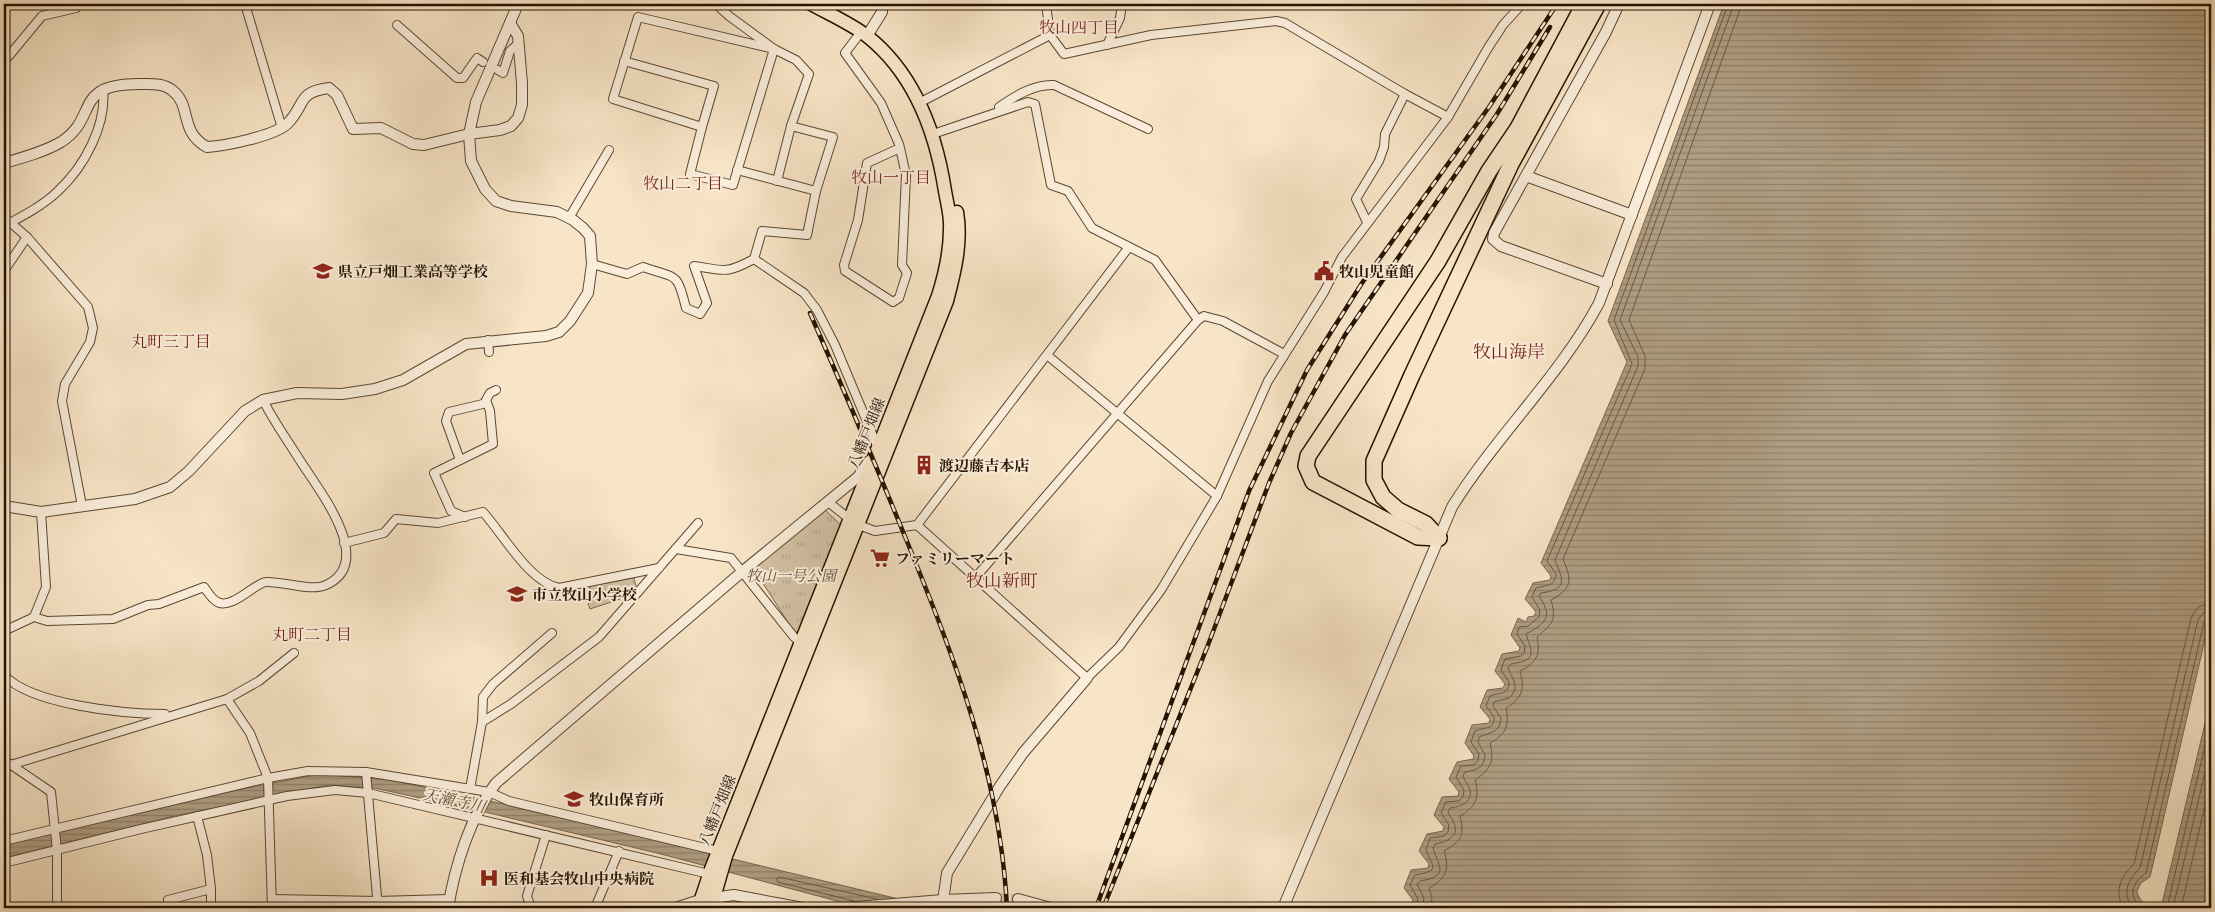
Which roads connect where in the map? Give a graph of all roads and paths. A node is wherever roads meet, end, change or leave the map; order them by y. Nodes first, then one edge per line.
1 (76, 4) edge
2 (178, 4) edge
3 (245, 4) edge
4 (518, 4) edge
5 (716, 4) edge
6 (811, 4) edge
7 (829, 4) edge
8 (881, 4) edge
9 (1046, 4) edge
10 (1122, 4) edge
11 (1522, 4) edge
12 (1584, 4) edge
13 (1598, 4) edge
14 (1619, 4) edge
15 (1709, 4) edge
16 (187, 5) dead end
17 (510, 23) junction
18 (397, 25) dead end
19 (867, 32) junction
20 (1050, 35) junction
21 (518, 44) junction
22 (1107, 45) junction
23 (774, 49) junction
24 (4, 54) edge
25 (624, 61) junction
26 (484, 62) dead end
27 (498, 70) dead end
28 (103, 89) junction
29 (1405, 94) junction
30 (923, 101) junction
31 (994, 112) junction
32 (1448, 117) junction
33 (792, 126) junction
34 (282, 128) junction
35 (702, 128) junction
36 (1148, 129) dead end
37 (937, 133) junction
38 (469, 134) junction
39 (900, 148) junction
40 (609, 150) dead end
41 (4, 163) edge
42 (737, 170) junction
43 (1526, 176) junction
44 (777, 181) junction
45 (816, 191) junction
46 (1632, 215) junction
47 (569, 218) junction
48 (1367, 222) junction
49 (7, 225) edge
50 (27, 237) junction
51 (1129, 247) junction
52 (754, 259) junction
53 (592, 264) junction
54 (4, 271) edge
55 (1607, 284) junction
56 (1198, 320) junction
57 (488, 340) junction
58 (489, 352) dead end
59 (1284, 354) junction
60 (1046, 355) junction
61 (496, 390) dead end
62 (263, 400) junction
63 (487, 403) junction
64 (1117, 413) junction
65 (878, 448) junction
66 (460, 460) junction
67 (1217, 496) junction
68 (828, 502) junction
69 (4, 506) edge
70 (82, 506) junction
71 (41, 512) junction
72 (465, 517) junction
73 (852, 522) junction
74 (698, 523) dead end
75 (916, 524) junction
76 (1439, 538) junction
77 (344, 543) junction
78 (676, 550) junction
79 (658, 568) junction
80 (743, 571) junction
81 (975, 578) junction
82 (34, 617) junction
83 (4, 631) edge
84 (552, 633) dead end
85 (801, 643) junction
86 (294, 653) dead end
87 (4, 675) edge
88 (1087, 678) junction
89 (227, 699) junction
90 (175, 714) junction
91 (482, 722) junction
92 (6, 764) edge
93 (366, 772) junction
94 (268, 778) junction
95 (470, 789) junction
96 (368, 793) junction
97 (488, 794) junction
98 (270, 800) junction
99 (478, 815) junction
100 (197, 816) junction
101 (55, 829) junction
102 (546, 835) junction
103 (4, 841) edge
104 (57, 850) junction
105 (619, 851) junction
106 (720, 853) junction
107 (4, 863) edge
108 (714, 872) junction
109 (211, 889) junction
110 (996, 898) tunnel mouth
111 (272, 899) junction
112 (1018, 899) tunnel mouth
113 (712, 902) edge
114 (377, 904) edge
115 (448, 904) edge
116 (699, 904) edge
117 (942, 905) edge
118 (57, 908) edge
119 (168, 908) edge
120 (211, 908) edge
121 (272, 908) edge
122 (531, 908) edge
123 (595, 908) edge
124 (675, 908) edge
125 (803, 908) edge
126 (844, 908) edge
127 (1051, 908) edge
128 (1283, 908) edge

1 - 24 street
2 - 16 street
3 - 34 street
4 - 17 street
5 - 23 street
6 - 19 main road, 八幡戸畑線
7 - 19 main road, 八幡戸畑線
8 - 19 street
9 - 20 street
10 - 22 street
11 - 32 street
12 - 76 highway
13 - 76 highway
14 - 43 street
15 - 46 street
17 - 21 street
17 - 38 street
18 - 26 street
19 - 30 main road, 八幡戸畑線
19 - 39 street
20 - 22 street
20 - 30 street
21 - 27 street
21 - 38 street
22 - 29 street
23 - 25 street
23 - 33 street
23 - 42 street
25 - 35 street
25 - 35 street
28 - 34 street
28 - 41 street
28 - 49 street
29 - 32 street
29 - 48 street
30 - 37 main road, 八幡戸畑線
31 - 36 street
31 - 37 street
31 - 51 street
32 - 48 street
33 - 44 street
33 - 45 street
34 - 38 street
35 - 42 street
37 - 65 main road, 八幡戸畑線
37 - 73 main road, 八幡戸畑線
38 - 47 street
39 - 39 street
40 - 47 street
42 - 44 street
43 - 46 street
43 - 55 street
44 - 45 street
45 - 52 street
46 - 55 street
47 - 53 street
48 - 59 street
49 - 50 street
50 - 54 street
50 - 70 street
51 - 56 street
51 - 60 street
52 - 53 street
52 - 65 street
53 - 57 street
55 - 76 street
56 - 59 street
56 - 64 street
57 - 58 street
57 - 62 street
59 - 67 street
60 - 64 street
60 - 75 street
61 - 63 street
62 - 70 street
62 - 77 street
63 - 66 street
63 - 66 street
64 - 67 street
64 - 81 street
65 - 68 street
65 - 73 main road, 八幡戸畑線
66 - 72 street
67 - 88 street
68 - 73 street
68 - 80 street
69 - 71 street
70 - 71 street
71 - 82 street
72 - 77 street
72 - 79 street
73 - 75 street
73 - 85 main road, 八幡戸畑線
73 - 106 main road, 八幡戸畑線
74 - 78 street
75 - 81 street
76 - 128 street
77 - 82 street
78 - 79 street
78 - 80 street
79 - 91 street
80 - 85 street
80 - 97 street
81 - 88 street
82 - 83 street
84 - 91 street
85 - 106 main road, 八幡戸畑線
86 - 89 street
87 - 90 street
88 - 117 street
89 - 90 street
89 - 94 street
90 - 92 street
91 - 95 street
92 - 101 street
93 - 94 street
93 - 95 street
93 - 96 street
94 - 98 street
94 - 101 street
95 - 97 street
96 - 98 street
96 - 99 street
96 - 114 street
97 - 99 street
97 - 106 street
98 - 100 street
98 - 111 street
99 - 102 street
99 - 115 street
100 - 104 street
100 - 109 street
101 - 103 street
101 - 104 street
102 - 105 street
102 - 122 street
104 - 107 street
104 - 118 street
105 - 108 street
105 - 123 street
106 - 108 main road, 八幡戸畑線
108 - 113 main road, 八幡戸畑線
108 - 116 main road, 八幡戸畑線
109 - 119 street
109 - 120 street
110 - 117 street
111 - 114 street
111 - 121 street
112 - 127 street
113 - 116 street
113 - 125 street
114 - 115 street
116 - 124 street
117 - 126 street

